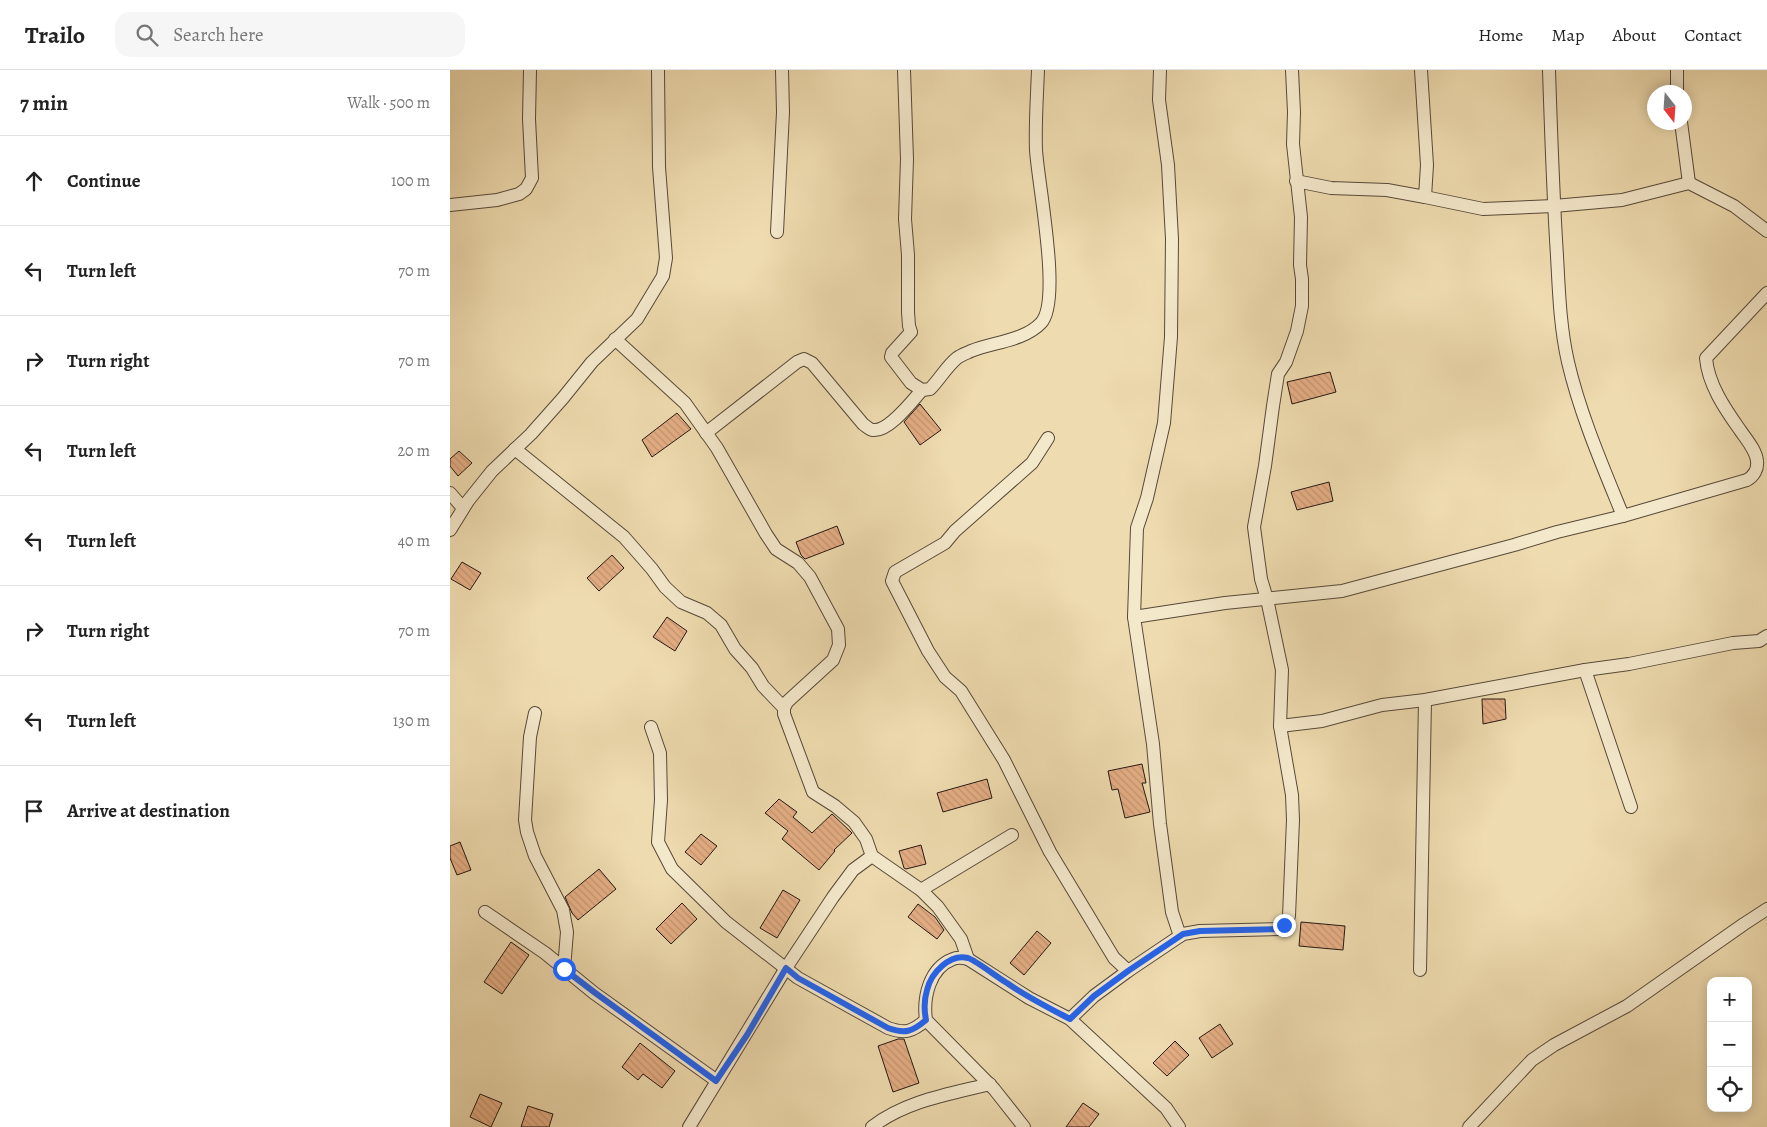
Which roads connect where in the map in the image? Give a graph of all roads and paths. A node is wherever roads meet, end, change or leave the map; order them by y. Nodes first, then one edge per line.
1 (530, 70) edge
2 (658, 70) edge
3 (782, 70) edge
4 (904, 70) edge
5 (1038, 70) edge
6 (1160, 70) edge
7 (1292, 70) edge
8 (1421, 70) edge
9 (1549, 70) edge
10 (1677, 70) edge
11 (1678, 85) edge
12 (1682, 130) edge
13 (1296, 181) junction
14 (1689, 183) junction
15 (1425, 196) junction
16 (450, 205) edge
17 (1554, 206) junction
18 (1767, 231) edge
19 (777, 232) dead end
20 (1767, 293) edge
21 (615, 339) junction
22 (922, 390) junction
23 (706, 433) junction
24 (1048, 438) dead end
25 (515, 449) junction
26 (450, 493) edge
27 (464, 508) junction
28 (1623, 516) junction
29 (450, 530) edge
30 (1267, 599) junction
31 (1134, 617) junction
32 (1767, 636) edge
33 (1585, 670) junction
34 (1425, 700) junction
35 (784, 708) junction
36 (535, 713) dead end
37 (651, 726) dead end
38 (1280, 726) junction
39 (1631, 806) dead end
40 (1012, 835) dead end
41 (872, 856) junction
42 (921, 890) junction
43 (1767, 910) edge
44 (486, 912) dead end
45 (1180, 936) junction
46 (968, 958) junction
47 (786, 968) junction
48 (564, 969) junction
49 (1420, 970) dead end
50 (1128, 971) junction
51 (1070, 1019) junction
52 (926, 1020) junction
53 (716, 1081) junction
54 (990, 1084) junction
55 (689, 1127) edge
56 (872, 1127) edge
57 (1024, 1127) edge
58 (1179, 1127) edge
59 (1469, 1127) edge

1 - 16 street
2 - 21 street
3 - 19 street
4 - 22 street
5 - 22 street
6 - 31 street
7 - 13 street
8 - 15 street
9 - 17 street
10 - 11 street
12 - 14 street
13 - 15 street
13 - 30 street
14 - 17 street
14 - 18 street
15 - 17 street
17 - 28 street
20 - 28 street
21 - 23 street
21 - 25 street
22 - 23 street
23 - 35 street
24 - 50 street
25 - 27 street
25 - 35 street
26 - 27 street
27 - 29 street
28 - 30 street
30 - 31 street
30 - 38 street
31 - 45 street
32 - 33 street
33 - 34 street
33 - 39 street
34 - 38 street
34 - 49 street
35 - 41 street
36 - 48 street
37 - 47 street
38 - 45 street
40 - 42 street
41 - 42 street
41 - 47 street
42 - 46 street
43 - 59 street
44 - 48 street
45 - 50 street
46 - 51 street
46 - 52 street
47 - 52 street
47 - 53 street
48 - 53 street
50 - 51 street
51 - 58 street
52 - 54 street
53 - 55 street
54 - 56 street
54 - 57 street

